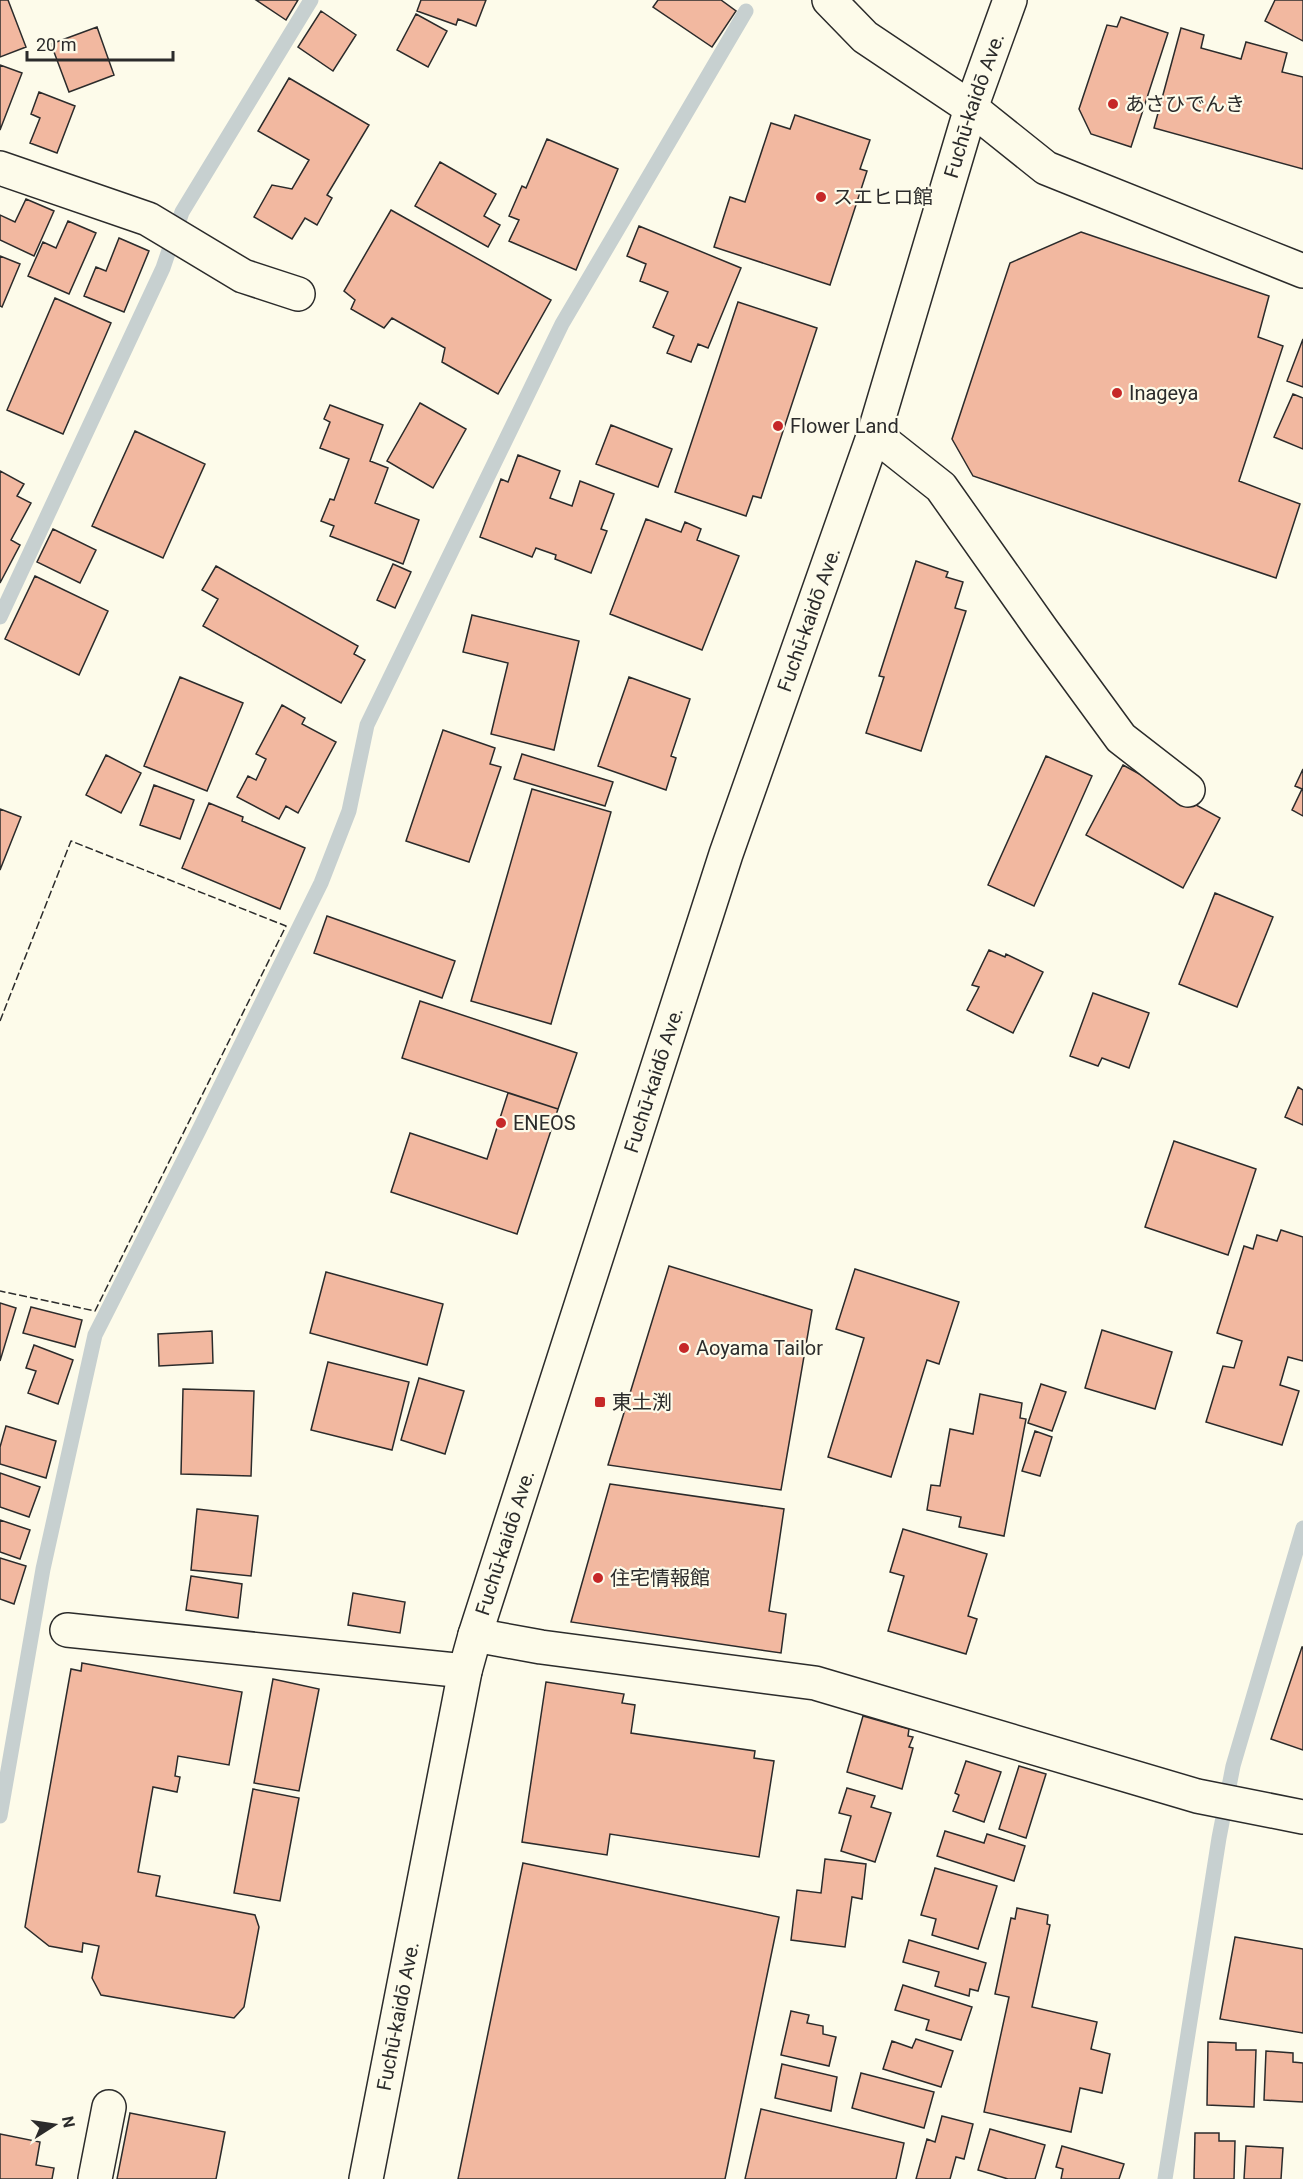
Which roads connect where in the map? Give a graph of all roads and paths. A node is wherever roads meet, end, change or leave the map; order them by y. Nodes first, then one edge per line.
1 (829, 0) edge
2 (1010, 0) edge
3 (971, 108) junction
4 (0, 168) edge
5 (1303, 271) edge
6 (298, 294) dead end
7 (874, 434) junction
8 (1188, 790) dead end
9 (67, 1630) dead end
10 (475, 1635) junction
11 (465, 1671) junction
12 (1303, 1817) edge
13 (109, 2107) dead end
14 (95, 2179) edge
15 (366, 2179) edge

1 - 3 street
2 - 3 street, Fuchū-kaidō Ave.
3 - 5 street
3 - 7 street, Fuchū-kaidō Ave.
4 - 6 street
7 - 8 street
7 - 10 street, Fuchū-kaidō Ave.
9 - 11 street
10 - 11 street, Fuchū-kaidō Ave.
10 - 12 street
11 - 15 street, Fuchū-kaidō Ave.
13 - 14 street

